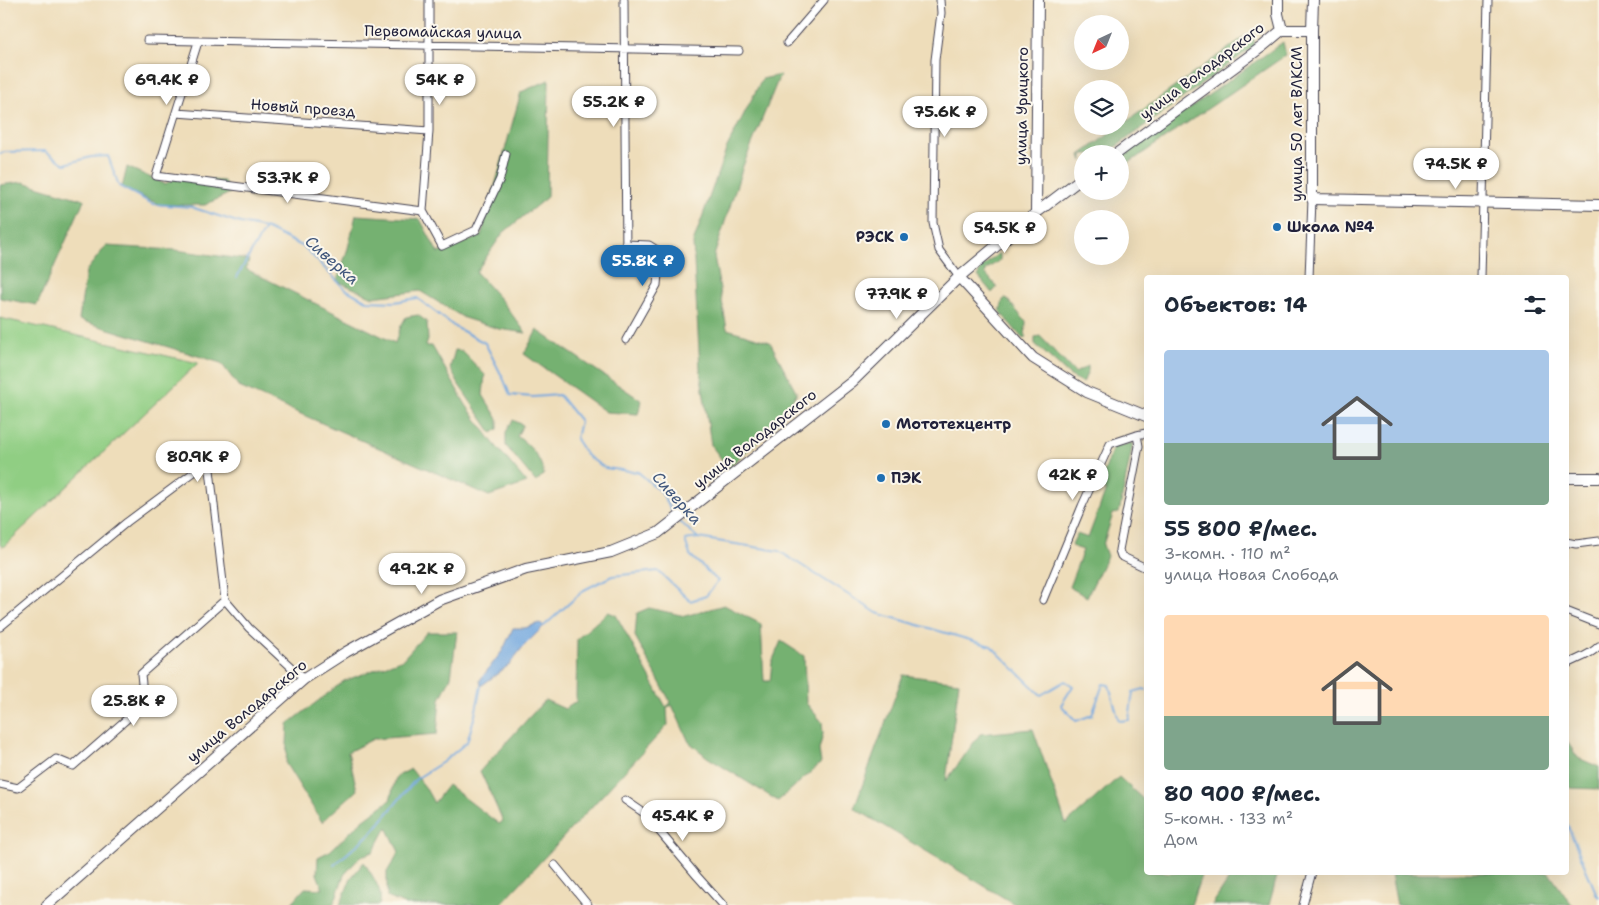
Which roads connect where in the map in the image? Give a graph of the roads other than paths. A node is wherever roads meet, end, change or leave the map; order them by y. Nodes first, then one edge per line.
1 (429, 0) edge
2 (624, 0) edge
3 (824, 0) edge
4 (940, 0) edge
5 (1038, 0) edge
6 (1278, 0) edge
7 (1313, 0) edge
8 (1488, 0) edge
9 (1282, 30) junction
10 (1312, 30) junction
11 (147, 40) dead end
12 (198, 42) junction
13 (787, 43) dead end
14 (429, 45) junction
15 (624, 48) junction
16 (740, 51) dead end
17 (176, 113) junction
18 (429, 131) junction
19 (1128, 145) edge
20 (506, 154) dead end
21 (1074, 184) edge
22 (1312, 199) junction
23 (1483, 204) junction
24 (1599, 205) edge
25 (423, 211) junction
26 (1036, 213) junction
27 (626, 244) junction
28 (626, 257) dead end
29 (1309, 275) edge
30 (1481, 275) edge
31 (959, 277) junction
32 (626, 340) dead end
33 (1144, 415) edge
34 (1144, 433) edge
35 (1136, 435) junction
36 (1569, 478) edge
37 (1599, 478) edge
38 (1599, 540) edge
39 (1569, 543) edge
40 (1144, 567) edge
41 (225, 600) junction
42 (1043, 600) dead end
43 (1569, 612) edge
44 (1599, 624) edge
45 (0, 627) edge
46 (1599, 646) edge
47 (1569, 664) edge
48 (304, 679) junction
49 (0, 784) edge
50 (625, 800) dead end
51 (555, 865) dead end
52 (1311, 875) edge
53 (47, 905) edge
54 (588, 905) edge
55 (723, 905) edge
56 (1303, 905) edge

1 - 14 street
2 - 15 street
3 - 13 street
4 - 31 street
5 - 26 main road, улица Урицкого
6 - 9 main road, улица 50 лет ВЛКСМ
7 - 10 main road, улица 50 лет ВЛКСМ
8 - 23 street
9 - 10 main road, улица 50 лет ВЛКСМ
9 - 19 main road, улица Володарского
10 - 22 main road, улица 50 лет ВЛКСМ
11 - 12 street, Первомайская улица
12 - 14 street, Первомайская улица
12 - 17 street
14 - 15 street, Первомайская улица
14 - 18 street
15 - 16 street, Первомайская улица
15 - 27 street
17 - 18 street, Новый проезд
17 - 25 street
18 - 25 street
20 - 25 street
21 - 26 main road
22 - 23 main road
22 - 29 street, улица 50 лет ВЛКСМ
23 - 24 main road
23 - 30 street
26 - 31 main road
27 - 28 street
27 - 32 street
31 - 33 main road
31 - 48 main road, улица Володарского
34 - 35 street
35 - 40 street
35 - 42 street
36 - 37 main road
38 - 39 street
41 - 45 street
41 - 48 street
41 - 49 street
43 - 44 street
46 - 47 street
48 - 53 main road, улица Володарского
50 - 55 street
51 - 54 street
52 - 56 street

